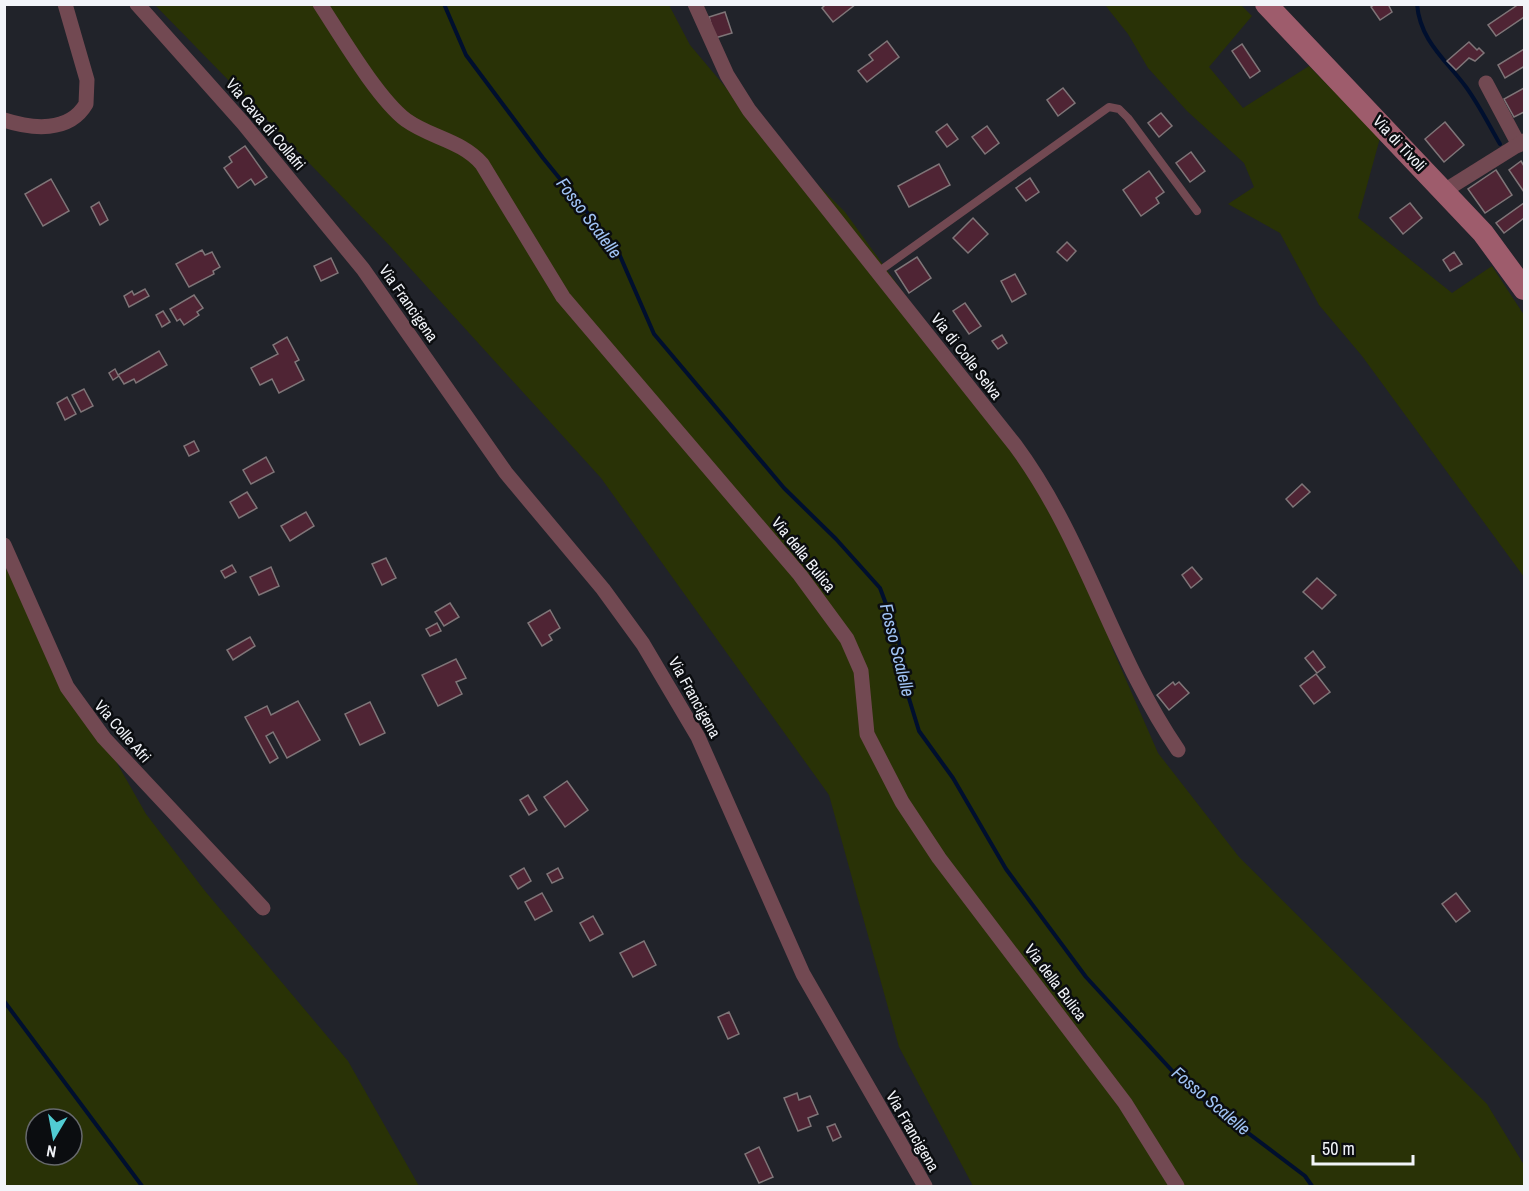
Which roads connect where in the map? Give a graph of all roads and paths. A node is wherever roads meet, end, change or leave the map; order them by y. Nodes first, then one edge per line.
1 (65, 4) edge
2 (137, 4) edge
3 (320, 4) edge
4 (695, 4) edge
5 (1266, 4) edge
6 (1486, 83) dead end
7 (4, 120) edge
8 (1521, 143) edge
9 (1444, 191) junction
10 (1197, 211) dead end
11 (363, 269) joint
12 (878, 272) junction
13 (1524, 289) edge
14 (4, 545) edge
15 (1178, 750) dead end
16 (263, 908) dead end
17 (925, 1186) edge
18 (1177, 1186) edge

1 - 7 street
2 - 11 street, Via Cava di Collafri
3 - 18 street, Via della Bulica
4 - 12 street, Via di Colle Selva
5 - 9 main road, Via di Tivoli
6 - 8 street
8 - 9 street
9 - 13 main road, Via di Tivoli
10 - 12 lane
11 - 17 street, Via Francigena
12 - 15 street, Via di Colle Selva
14 - 16 street, Via Colle Afri

